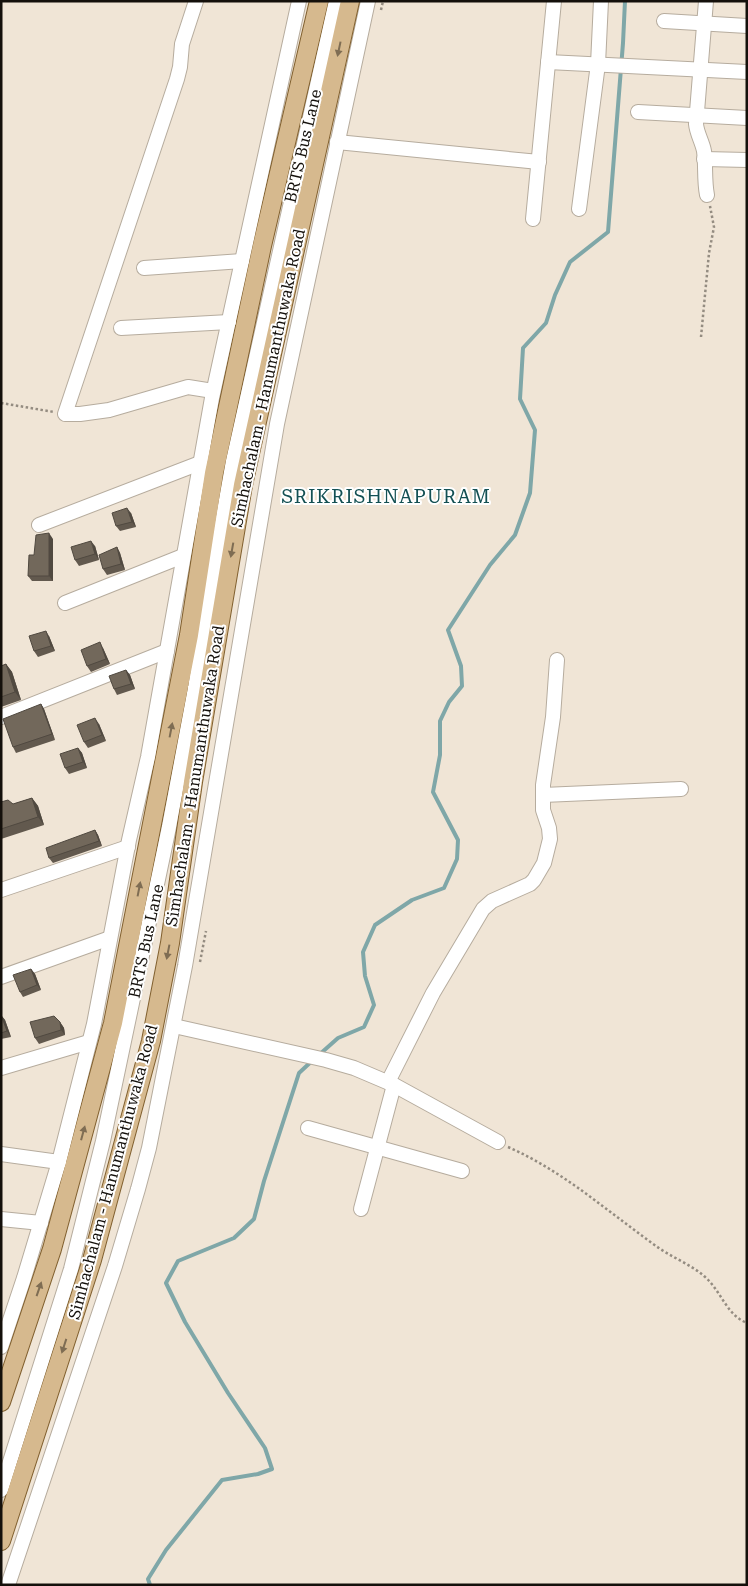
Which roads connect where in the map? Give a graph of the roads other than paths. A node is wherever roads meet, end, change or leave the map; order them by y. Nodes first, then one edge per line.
1 (196, 1) edge
2 (299, 1) edge
3 (319, 1) edge
4 (336, 1) edge
5 (350, 1) edge
6 (368, 1) edge
7 (554, 1) edge
8 (602, 1) edge
9 (706, 1) edge
10 (664, 21) dead end
11 (704, 24) junction
12 (747, 26) edge
13 (548, 62) junction
14 (598, 64) junction
15 (700, 70) junction
16 (747, 72) edge
17 (638, 112) dead end
18 (696, 115) junction
19 (747, 118) edge
20 (337, 142) junction
21 (704, 159) junction
22 (747, 160) edge
23 (539, 162) junction
24 (706, 195) road end
25 (579, 209) dead end
26 (533, 219) dead end
27 (242, 261) junction
28 (144, 268) dead end
29 (229, 322) junction
30 (120, 328) dead end
31 (214, 391) junction
32 (200, 463) junction
33 (39, 525) dead end
34 (183, 556) junction
35 (65, 602) dead end
36 (167, 652) junction
37 (557, 660) dead end
38 (1, 717) edge
39 (681, 789) dead end
40 (543, 795) junction
41 (128, 847) junction
42 (1, 890) edge
43 (110, 938) junction
44 (1, 977) edge
45 (174, 1026) junction
46 (89, 1042) junction
47 (1, 1068) edge
48 (391, 1084) junction
49 (308, 1128) dead end
50 (498, 1142) road end
51 (378, 1147) junction
52 (1, 1154) edge
53 (59, 1162) junction
54 (462, 1171) dead end
55 (362, 1209) dead end
56 (1, 1219) edge
57 (41, 1223) junction
58 (1, 1347) edge
59 (1, 1402) edge
60 (1, 1490) edge
61 (1, 1541) edge
62 (8, 1585) edge

1 - 31 street
2 - 27 street
59 -> 3 main road, Simhachalam - Hanumanthuwaka Road
4 - 60 street, BRTS Bus Lane
5 -> 61 main road, Simhachalam - Hanumanthuwaka Road
6 - 20 street
7 - 13 street
8 - 14 street
9 - 11 street
10 - 11 street
11 - 12 street
11 - 15 street
13 - 14 street
13 - 23 street
14 - 15 street
14 - 25 street
15 - 16 street
15 - 18 street
17 - 18 street
18 - 19 street
18 - 21 street
20 - 23 street
20 - 45 street
21 - 22 street
21 - 24 street
23 - 26 street
27 - 28 street
27 - 29 street
29 - 30 street
29 - 31 street
31 - 32 street
32 - 33 street
32 - 34 street
34 - 35 street
34 - 36 street
36 - 38 street
36 - 41 street
37 - 40 street
39 - 40 street
40 - 48 street
41 - 42 street
41 - 43 street
43 - 44 street
43 - 46 street
45 - 48 street
45 - 62 street
46 - 47 street
46 - 53 street
48 - 50 street
48 - 51 street
49 - 51 street
51 - 54 street
51 - 55 street
52 - 53 street
53 - 57 street
56 - 57 street
57 - 58 street

